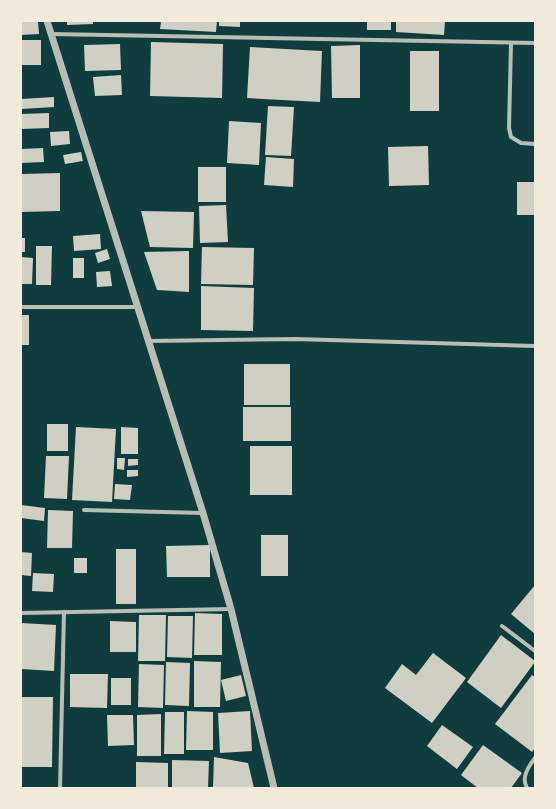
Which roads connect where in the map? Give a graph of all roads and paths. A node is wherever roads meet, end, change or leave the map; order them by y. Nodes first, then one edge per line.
1 (47, 21) edge
2 (51, 34) junction
3 (511, 43) junction
4 (535, 43) edge
5 (535, 144) edge
6 (21, 307) edge
7 (137, 308) junction
8 (149, 341) junction
9 (535, 346) edge
10 (84, 510) dead end
11 (203, 513) junction
12 (231, 609) junction
13 (64, 612) junction
14 (21, 613) edge
15 (502, 626) dead end
16 (535, 651) edge
17 (535, 758) edge
18 (60, 788) edge
19 (274, 788) edge
20 (527, 788) edge

1 - 2 street
2 - 3 street
2 - 7 street
3 - 4 street
3 - 5 street
6 - 7 street
7 - 8 street
8 - 9 street
8 - 11 street
10 - 11 street
11 - 12 street
12 - 13 street
12 - 19 street
13 - 14 street
13 - 18 street
15 - 16 street
17 - 20 street

